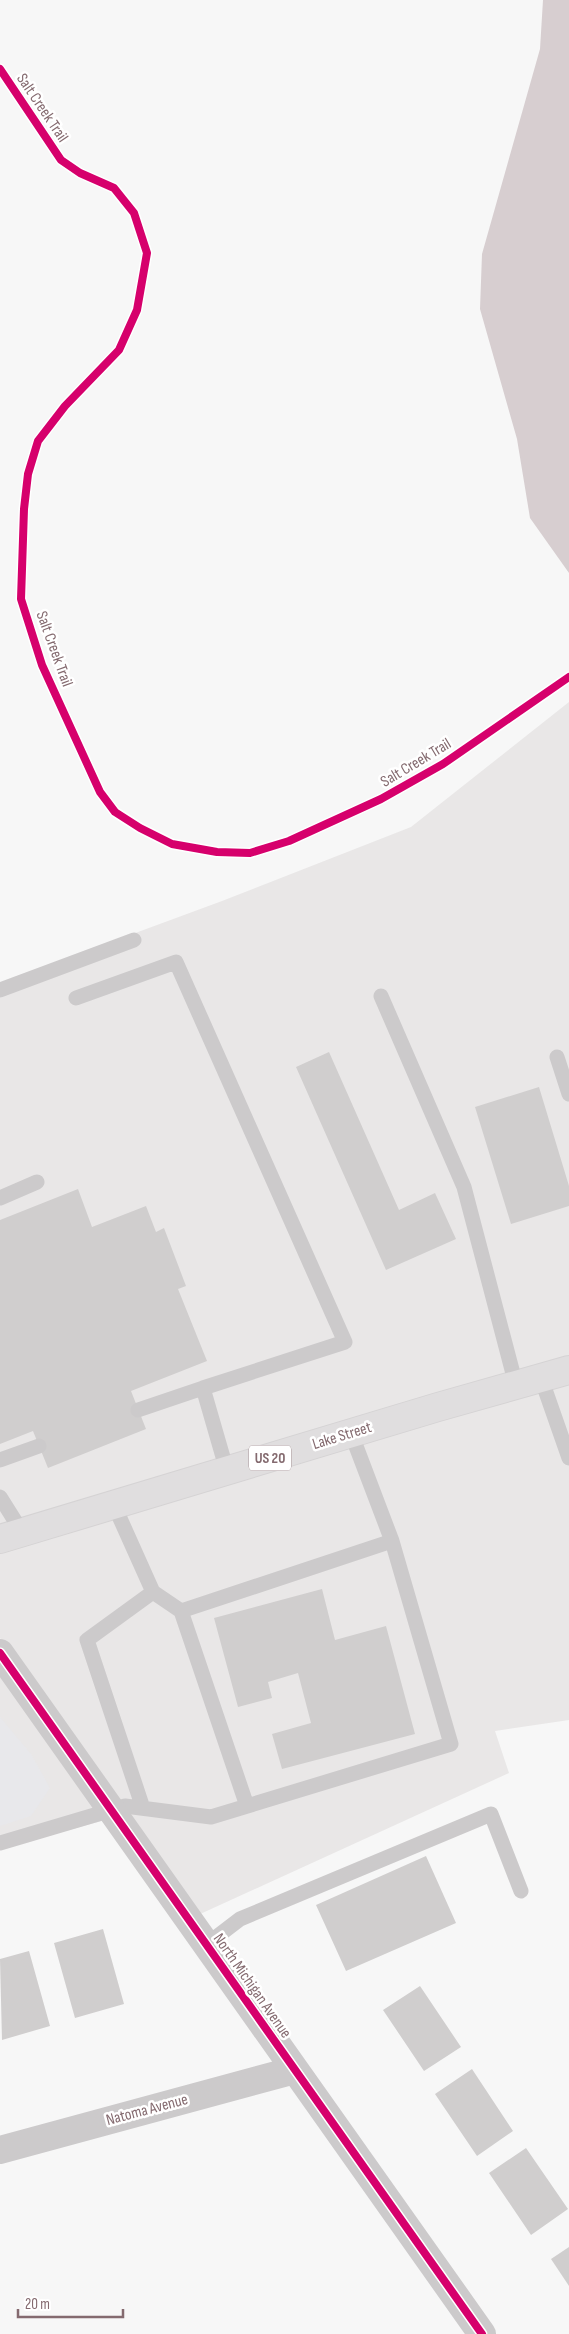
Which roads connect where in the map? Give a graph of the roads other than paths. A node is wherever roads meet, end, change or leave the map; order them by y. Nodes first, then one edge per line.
1 (134, 940) dead end
2 (0, 990) edge
3 (381, 996) dead end
4 (76, 998) dead end
5 (557, 1057) dead end
6 (569, 1094) edge
7 (37, 1182) dead end
8 (0, 1198) edge
9 (569, 1370) edge
10 (528, 1381) junction
11 (203, 1388) junction
12 (138, 1410) dead end
13 (351, 1433) junction
14 (39, 1446) dead end
15 (569, 1458) edge
16 (0, 1460) edge
17 (227, 1470) junction
18 (0, 1496) edge
19 (114, 1505) junction
20 (11, 1536) edge
21 (392, 1541) junction
22 (153, 1592) junction
23 (182, 1611) junction
24 (0, 1653) edge
25 (247, 1806) junction
26 (144, 1808) junction
27 (111, 1810) junction
28 (0, 1843) edge
29 (521, 1890) dead end
30 (206, 1945) junction
31 (295, 2070) junction
32 (0, 2150) edge
33 (482, 2334) edge

1 - 2 lane
3 - 10 lane
4 - 11 lane
5 - 6 lane
7 - 8 lane
9 - 10 main road, Lake Street / US 20
10 - 13 main road, Lake Street / US 20
10 - 15 lane
11 - 12 lane
11 - 17 lane
13 - 17 main road, Lake Street / US 20
13 - 21 lane
14 - 16 lane
17 - 19 main road, Lake Street / US 20
18 - 20 lane
19 - 20 main road, Lake Street / US 20
19 - 22 lane
21 - 23 lane
21 - 25 lane
22 - 23 lane
22 - 26 lane
23 - 25 lane
24 - 27 street, North Michigan Avenue
25 - 26 lane
26 - 27 lane
27 - 28 lane
27 - 30 street, North Michigan Avenue
29 - 30 lane
30 - 31 street, North Michigan Avenue
31 - 32 street, Natoma Avenue
31 - 33 street, North Michigan Avenue

